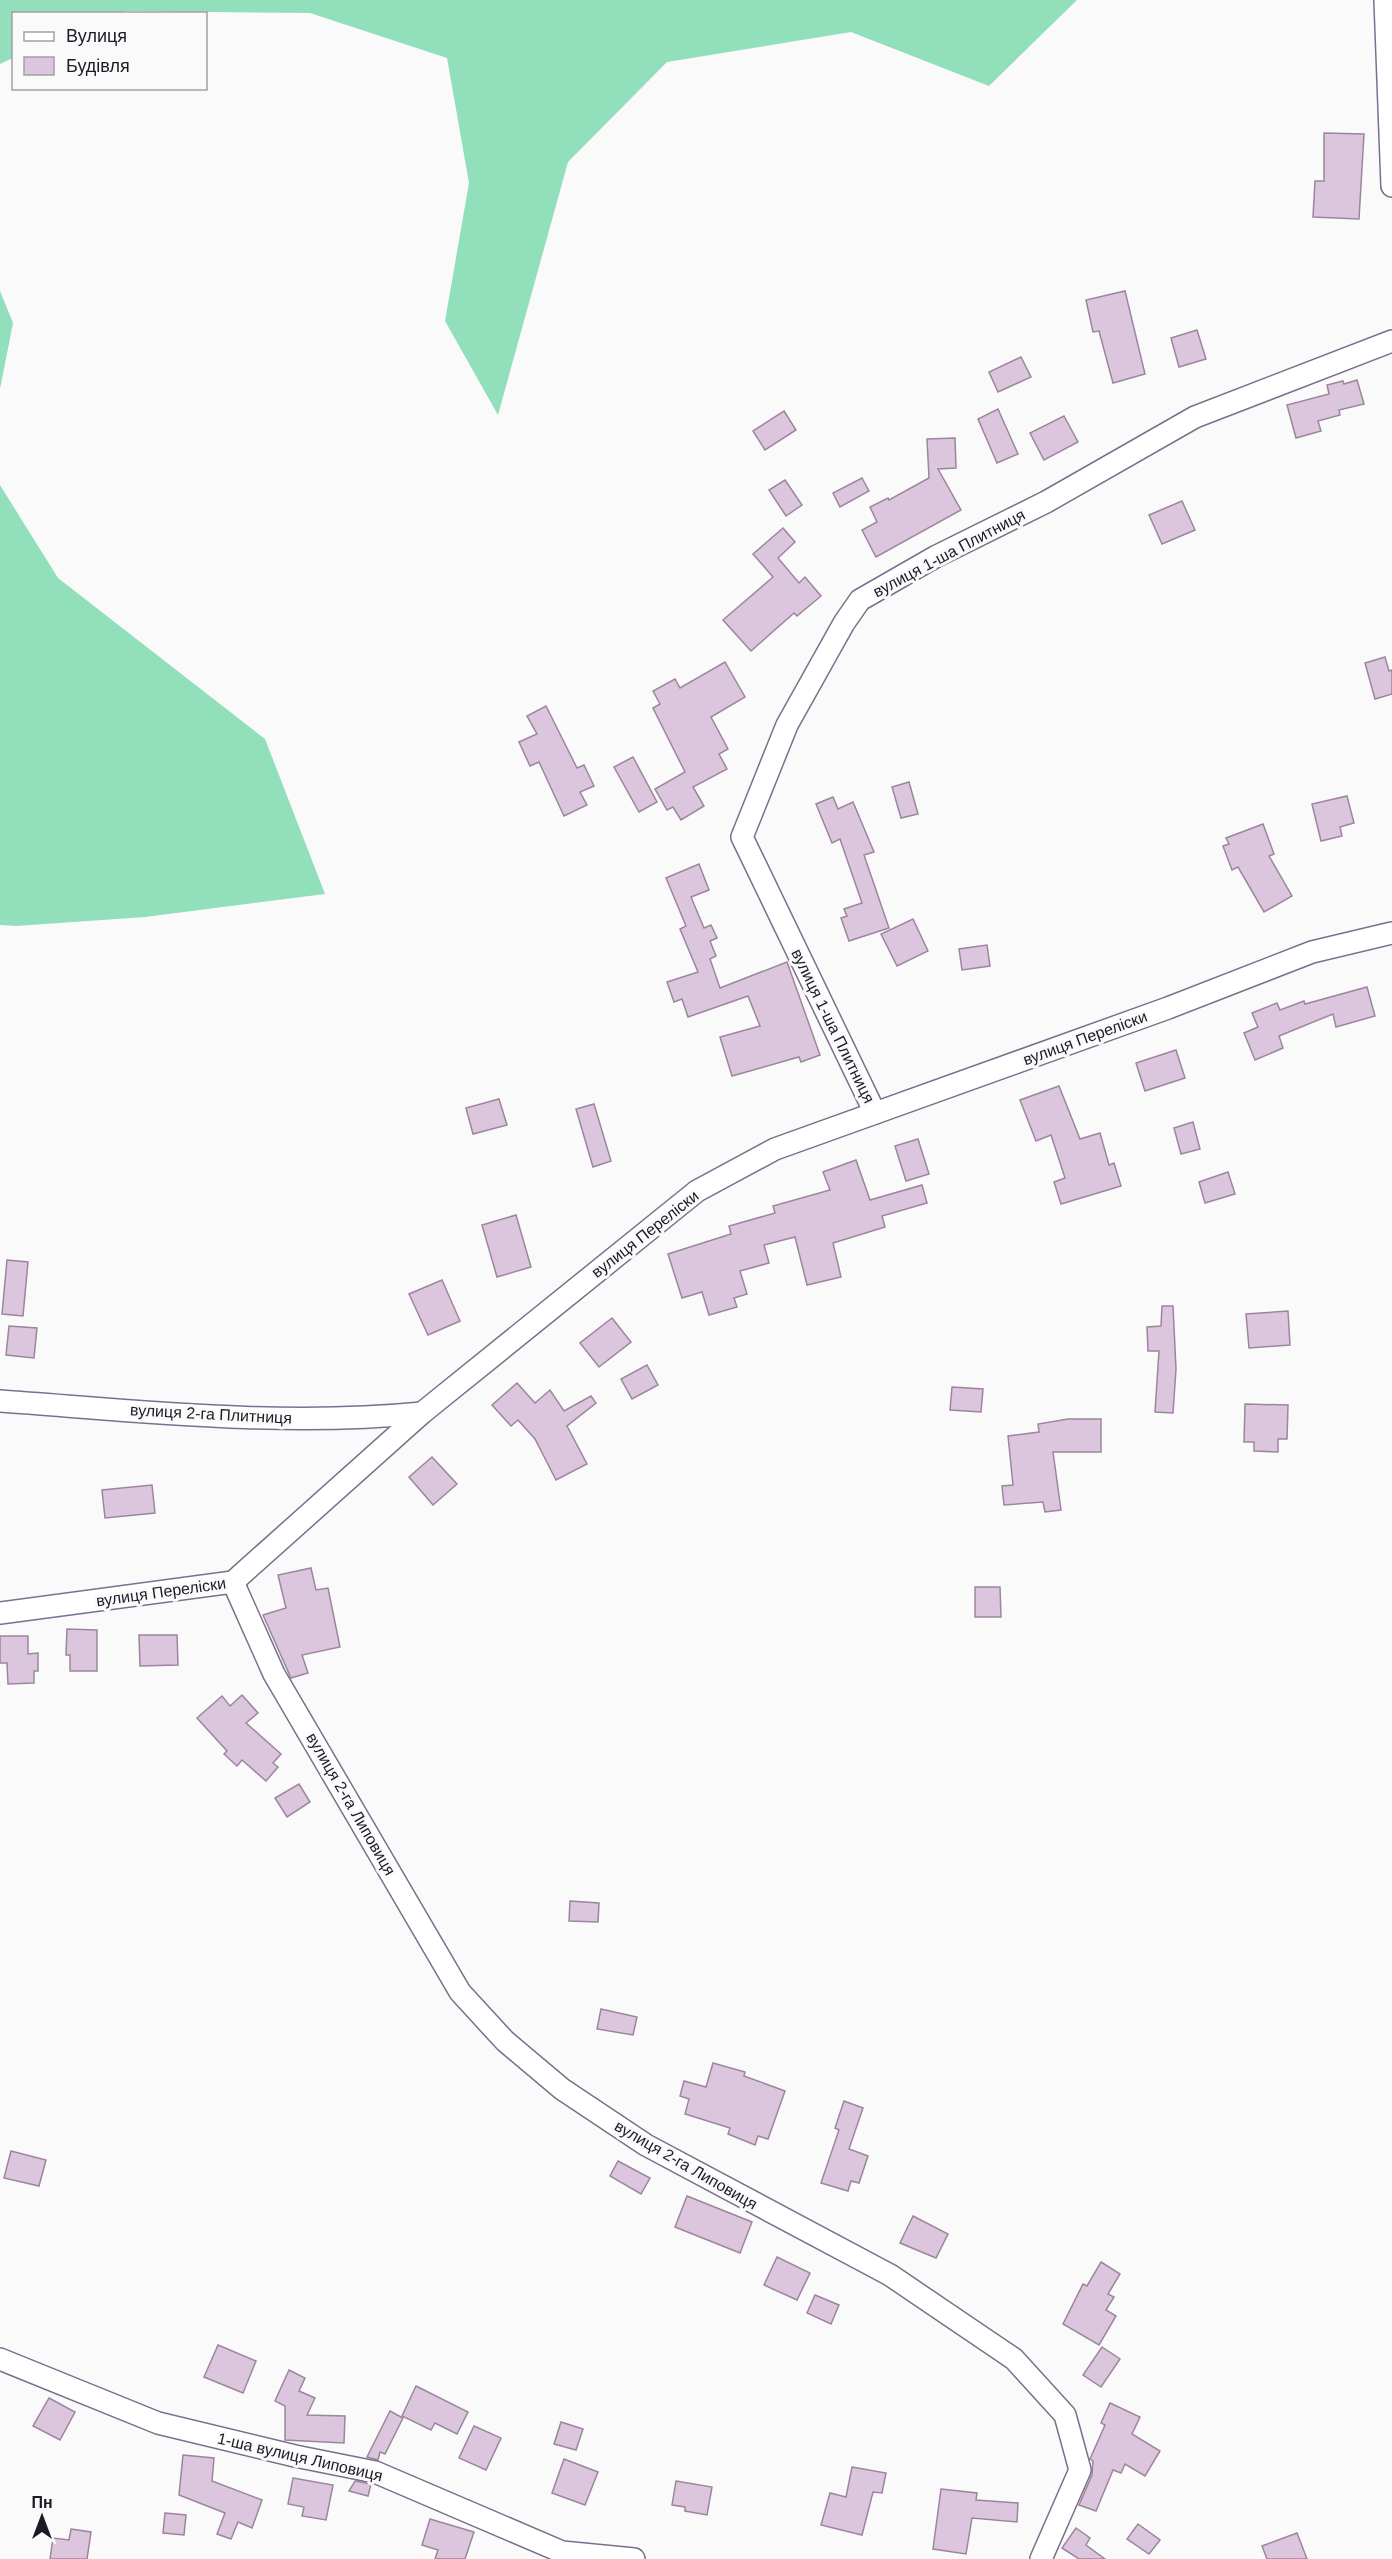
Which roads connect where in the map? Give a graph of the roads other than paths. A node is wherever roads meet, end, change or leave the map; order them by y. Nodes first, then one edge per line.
1 (1385, 0) edge
2 (1392, 186) edge
3 (1392, 341) edge
4 (1392, 933) edge
5 (875, 1113) junction
6 (0, 1401) edge
7 (422, 1413) junction
8 (233, 1582) junction
9 (0, 1613) edge
10 (0, 2359) edge
11 (634, 2559) edge
12 (1041, 2559) edge

1 - 2 street
3 - 5 street, вулиця 1-ша Плитниця
4 - 5 street, вулиця Переліски
5 - 7 street, вулиця Переліски
6 - 7 street, вулиця 2-га Плитниця
7 - 8 street, вулиця Переліски
8 - 9 street, вулиця Переліски
8 - 12 street, вулиця 2-га Липовиця
10 - 11 street, 1-ша вулиця Липовиця

